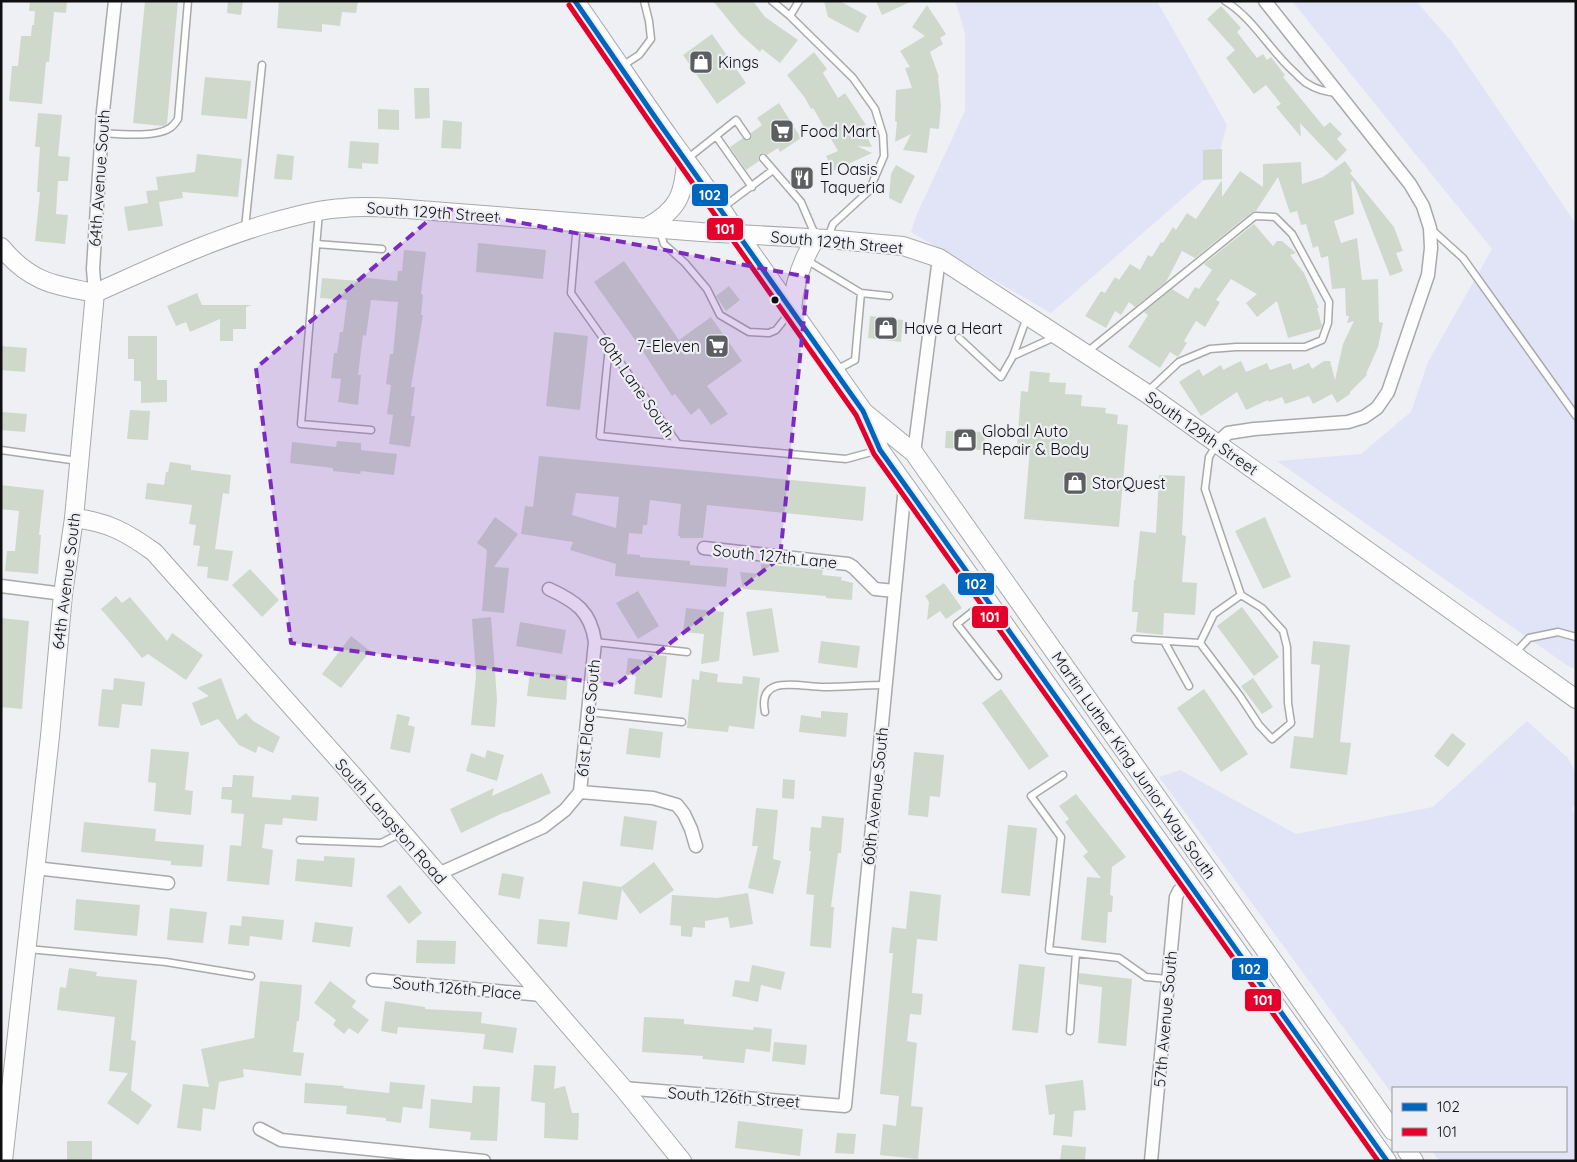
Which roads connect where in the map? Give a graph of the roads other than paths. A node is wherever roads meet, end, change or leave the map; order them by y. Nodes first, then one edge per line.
1 (115, 1) edge
2 (188, 1) edge
3 (575, 1) edge
4 (644, 1) edge
5 (772, 1) edge
6 (799, 1) edge
7 (1225, 1) edge
8 (1265, 1) edge
9 (790, 16) junction
10 (262, 65) dead end
11 (621, 67) junction
12 (1338, 94) junction
13 (102, 133) junction
14 (716, 136) junction
15 (747, 136) dead end
16 (762, 158) dead end
17 (686, 160) junction
18 (773, 170) junction
19 (752, 187) junction
20 (722, 208) junction
21 (319, 211) junction
22 (577, 222) junction
23 (653, 228) junction
24 (1430, 228) junction
25 (245, 230) junction
26 (738, 234) junction
27 (822, 239) junction
28 (316, 244) junction
29 (1, 247) edge
30 (382, 249) dead end
31 (805, 257) junction
32 (939, 258) junction
33 (95, 293) junction
34 (861, 293) junction
35 (889, 296) dead end
36 (792, 310) junction
37 (1028, 316) junction
38 (1059, 336) junction
39 (959, 338) dead end
40 (609, 346) junction
41 (1085, 353) junction
42 (1013, 356) junction
43 (834, 370) junction
44 (1146, 392) junction
45 (863, 411) junction
46 (1576, 416) edge
47 (371, 430) dead end
48 (1217, 443) junction
49 (678, 444) junction
50 (1, 450) edge
51 (880, 450) junction
52 (914, 453) junction
53 (80, 462) junction
54 (905, 486) junction
55 (74, 518) junction
56 (704, 548) dead end
57 (1, 586) edge
58 (549, 589) dead end
59 (895, 591) junction
60 (63, 594) junction
61 (1241, 595) junction
62 (987, 600) junction
63 (1576, 637) edge
64 (1135, 639) dead end
65 (1164, 641) junction
66 (596, 642) junction
67 (1200, 643) junction
68 (687, 652) dead end
69 (1513, 655) junction
70 (998, 676) dead end
71 (886, 685) junction
72 (1189, 686) dead end
73 (1576, 699) edge
74 (588, 712) junction
75 (765, 712) dead end
76 (682, 722) dead end
77 (1063, 775) dead end
78 (580, 792) junction
79 (402, 833) junction
80 (300, 840) dead end
81 (696, 846) dead end
82 (36, 868) junction
83 (438, 874) junction
84 (1188, 882) junction
85 (168, 883) dead end
86 (26, 949) junction
87 (1076, 953) junction
88 (251, 976) dead end
89 (1168, 979) junction
90 (373, 980) dead end
91 (542, 995) junction
92 (1070, 1031) dead end
93 (623, 1088) junction
94 (845, 1106) joint
95 (4, 1128) edge
96 (260, 1129) dead end
97 (1392, 1130) edge
98 (3, 1161) edge
99 (484, 1161) edge
100 (682, 1161) edge
101 (1151, 1161) edge
102 (1388, 1161) edge

1 - 13 street, 64th Avenue South
2 - 13 lane
3 - 11 street, Martin Luther King Junior Way South
4 - 11 lane
5 - 9 lane
6 - 9 lane
7 - 12 lane
8 - 12 street
9 - 27 lane
10 - 25 lane
11 - 17 street, Martin Luther King Junior Way South
12 - 24 street
13 - 33 street, 64th Avenue South
14 - 15 lane
14 - 17 lane
14 - 19 lane
16 - 18 lane
17 - 20 street, Martin Luther King Junior Way South
17 - 23 street
18 - 19 lane
18 - 27 lane
19 - 20 lane
20 - 26 street, Martin Luther King Junior Way South
21 - 22 street, South 129th Street
21 - 25 street, South 129th Street
21 - 28 lane
22 - 23 street, South 129th Street
22 - 40 lane, 60th Lane South
23 - 26 street, South 129th Street
23 - 36 lane
24 - 46 lane
24 - 48 street
25 - 33 street, South 129th Street
26 - 27 street, South 129th Street
26 - 36 street, Martin Luther King Junior Way South
27 - 31 street
27 - 32 street, South 129th Street
28 - 30 lane
28 - 47 lane
29 - 33 street
31 - 34 lane
31 - 36 street
32 - 37 street, South 129th Street
32 - 52 street
33 - 53 street, 64th Avenue South
34 - 35 lane
34 - 43 lane
36 - 43 street, Martin Luther King Junior Way South
37 - 38 street, South 129th Street
37 - 42 lane
38 - 41 street, South 129th Street
38 - 42 lane
39 - 42 lane
40 - 49 lane, 60th Lane South
40 - 49 lane
41 - 44 street, South 129th Street
41 - 44 lane
43 - 45 street, Martin Luther King Junior Way South
44 - 48 street, South 129th Street
45 - 51 street, Martin Luther King Junior Way South
45 - 52 street, Martin Luther King Junior Way South
48 - 61 lane
48 - 69 street, South 129th Street
49 - 51 lane, 60th Lane South
50 - 53 lane
51 - 54 street, Martin Luther King Junior Way South
52 - 97 street, Martin Luther King Junior Way South
53 - 55 street, 64th Avenue South
54 - 59 street, 60th Avenue South
54 - 62 street, Martin Luther King Junior Way South
55 - 60 street, 64th Avenue South
55 - 79 street, South Langston Road
56 - 59 street, South 127th Lane
57 - 60 street
58 - 66 street, 61st Place South
59 - 71 street, 60th Avenue South
60 - 82 street, 64th Avenue South
61 - 67 lane
61 - 67 lane
62 - 70 lane
62 - 84 street, Martin Luther King Junior Way South
63 - 69 lane
64 - 65 lane
65 - 67 lane
65 - 72 lane
66 - 68 lane
66 - 74 street, 61st Place South
69 - 73 street, South 129th Street
71 - 75 lane
71 - 94 street, 60th Avenue South
74 - 76 lane
74 - 78 street, 61st Place South
77 - 87 lane
78 - 81 street
78 - 83 street, 61st Place South
79 - 80 lane
79 - 83 street, South Langston Road
82 - 85 street
82 - 86 street, 64th Avenue South
83 - 91 street, South Langston Road
84 - 89 street, 57th Avenue South
84 - 102 street, Martin Luther King Junior Way South
86 - 88 lane
86 - 95 street, 64th Avenue South
87 - 89 lane
87 - 92 lane
89 - 101 street, 57th Avenue South
90 - 91 street, South 126th Place
91 - 93 street, South Langston Road
93 - 94 street, South 126th Street
93 - 100 street, South Langston Road
95 - 98 street, 64th Avenue South
96 - 99 street

